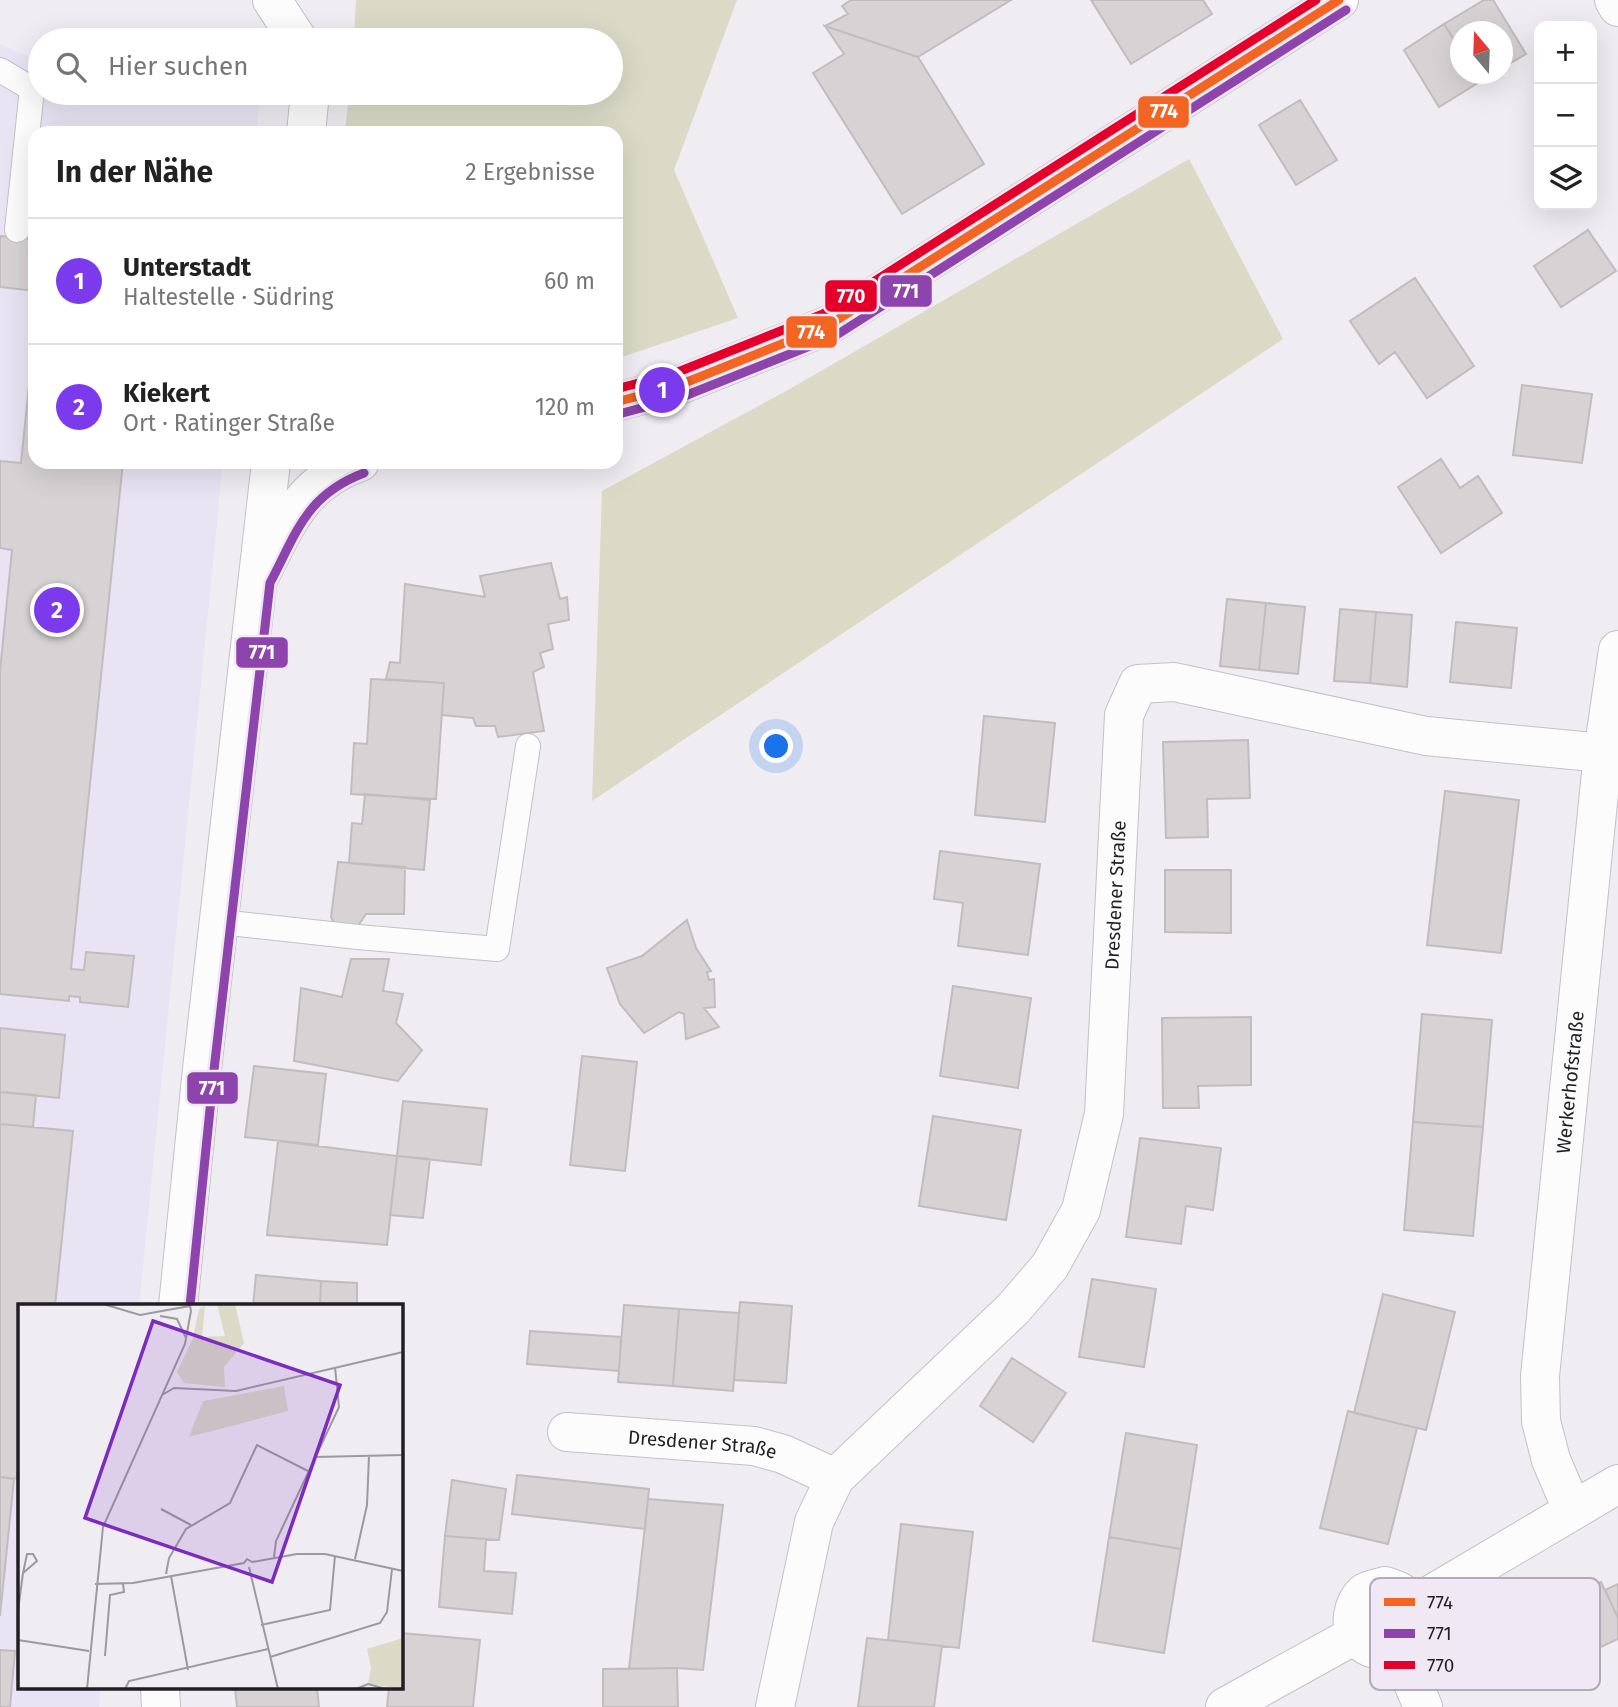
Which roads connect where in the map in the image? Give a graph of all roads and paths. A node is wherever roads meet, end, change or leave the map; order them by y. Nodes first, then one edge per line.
1 (272, 0) edge
2 (304, 0) edge
3 (1339, 0) edge
4 (1614, 0) edge
5 (1618, 7) edge
6 (290, 28) edge
7 (307, 28) edge
8 (0, 70) edge
9 (28, 83) edge
10 (34, 105) edge
11 (309, 105) edge
12 (33, 126) edge
13 (307, 126) edge
14 (28, 167) edge
15 (17, 230) dead end
16 (623, 400) edge
17 (270, 469) edge
18 (342, 469) edge
19 (258, 579) junction
20 (1618, 650) edge
21 (528, 746) dead end
22 (1603, 752) junction
23 (219, 922) junction
24 (178, 1304) edge
25 (566, 1432) dead end
26 (835, 1478) junction
27 (1618, 1484) edge
28 (1572, 1509) junction
29 (1458, 1578) edge
30 (1370, 1590) edge
31 (1356, 1635) junction
32 (1370, 1647) edge
33 (1416, 1690) edge
34 (775, 1707) edge
35 (1225, 1707) edge
36 (1423, 1707) edge

1 - 6 street
2 - 7 street
3 - 16 street
4 - 5 street
8 - 9 lane
10 - 12 lane
11 - 13 street
14 - 15 lane
17 - 19 street
18 - 19 street
19 - 23 street
20 - 22 street, Werkerhofstraße
21 - 23 lane
22 - 26 street, Dresdener Straße
22 - 28 street, Werkerhofstraße
23 - 24 street
25 - 26 street, Dresdener Straße
26 - 34 street, Dresdener Straße
27 - 28 street
28 - 29 street
30 - 31 street
31 - 32 street
31 - 35 street
33 - 36 street

